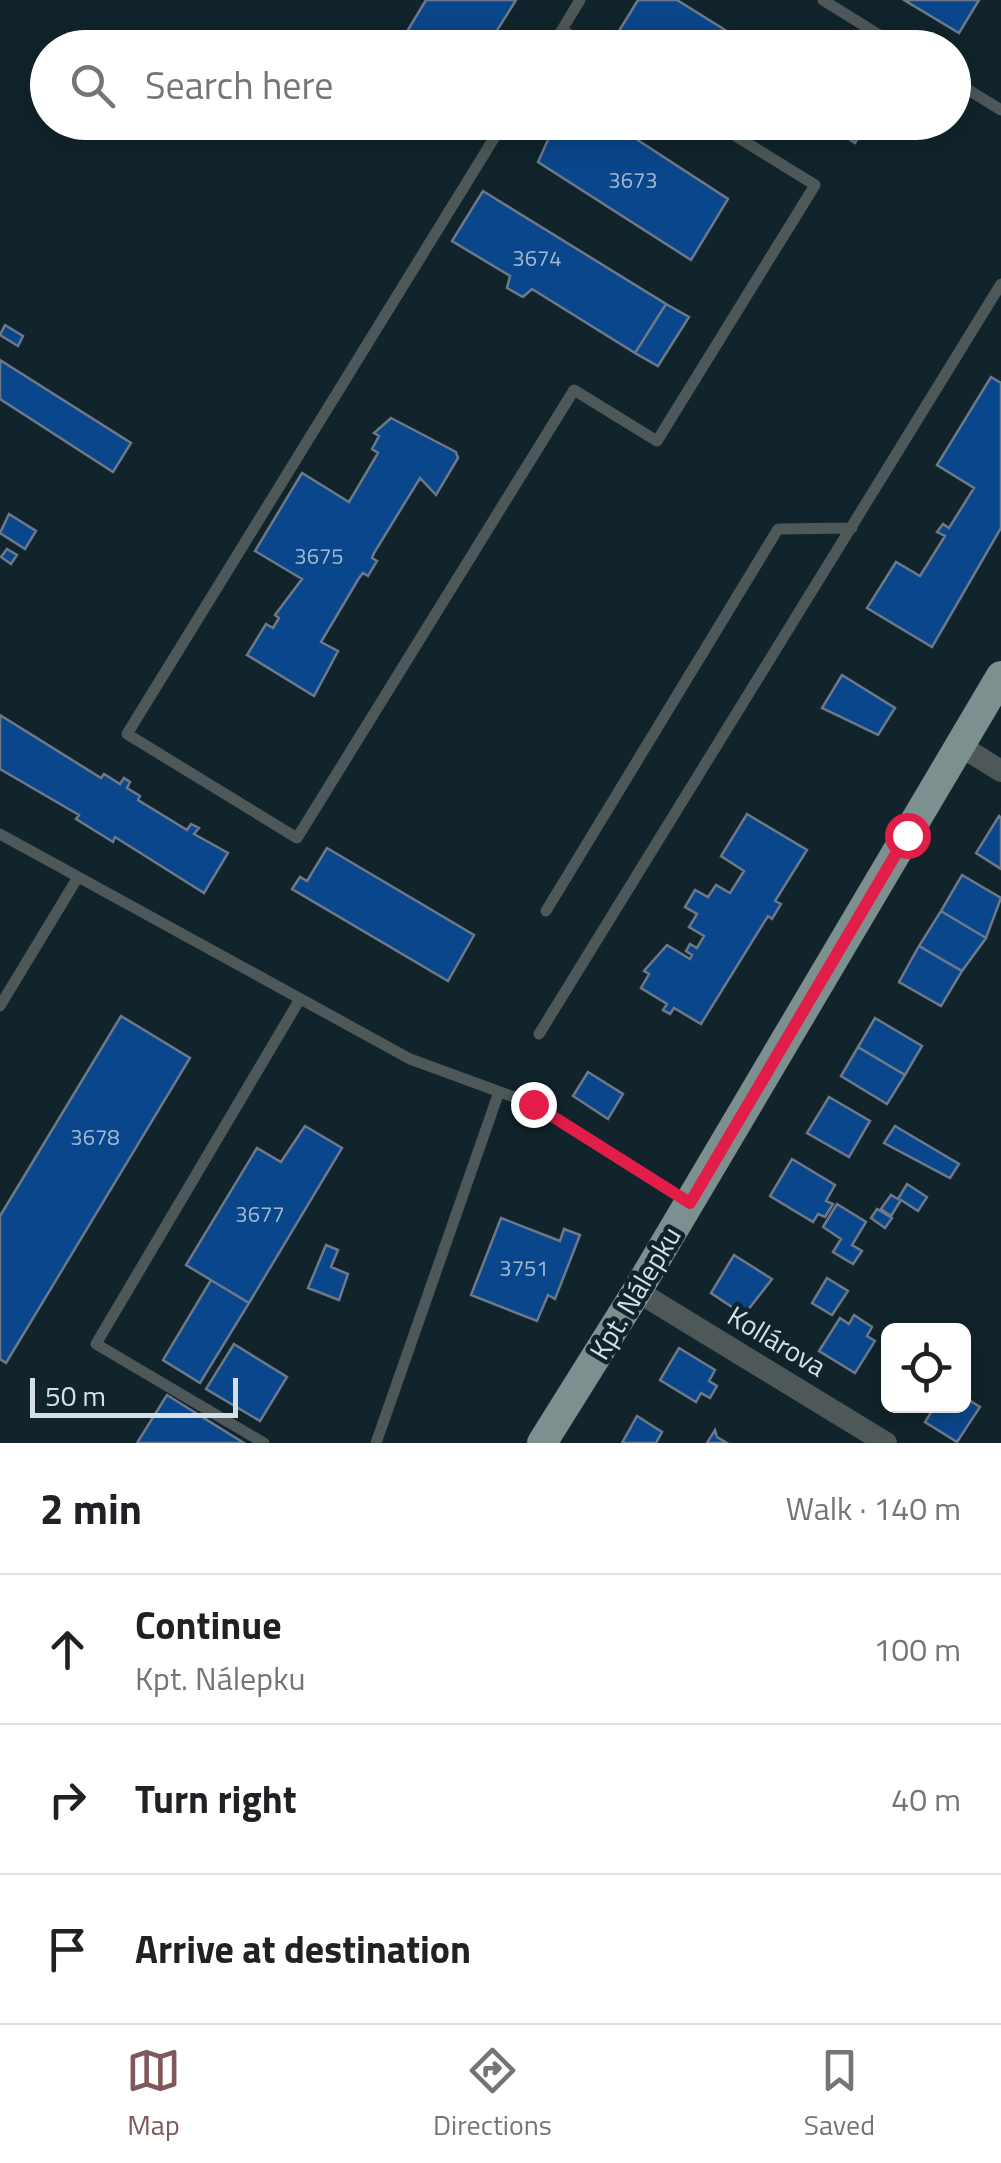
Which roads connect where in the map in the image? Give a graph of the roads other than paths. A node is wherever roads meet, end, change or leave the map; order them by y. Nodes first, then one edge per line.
1 (580, 0) edge
2 (823, 0) edge
3 (562, 30) edge
4 (871, 30) edge
5 (971, 91) edge
6 (1001, 110) edge
7 (493, 140) edge
8 (742, 140) edge
9 (1001, 284) edge
10 (852, 528) junction
11 (1001, 676) edge
12 (959, 746) junction
13 (1001, 771) edge
14 (0, 834) edge
15 (78, 877) junction
16 (546, 911) dead end
17 (300, 999) junction
18 (0, 1006) edge
19 (540, 1034) dead end
20 (500, 1092) junction
21 (690, 1203) junction
22 (637, 1291) junction
23 (264, 1443) edge
24 (376, 1443) edge
25 (542, 1443) edge
26 (886, 1443) edge

1 - 3 lane
2 - 4 lane
5 - 6 lane
7 - 8 lane
9 - 10 lane
10 - 16 lane
10 - 19 lane
11 - 12 main road, Kpt. Nálepku
12 - 13 street
12 - 21 main road, Kpt. Nálepku
14 - 15 lane
15 - 17 lane
15 - 18 lane
17 - 20 lane
17 - 23 lane
20 - 21 lane
20 - 24 lane
21 - 22 main road, Kpt. Nálepku
22 - 25 main road, Kpt. Nálepku
22 - 26 street, Kollárova

